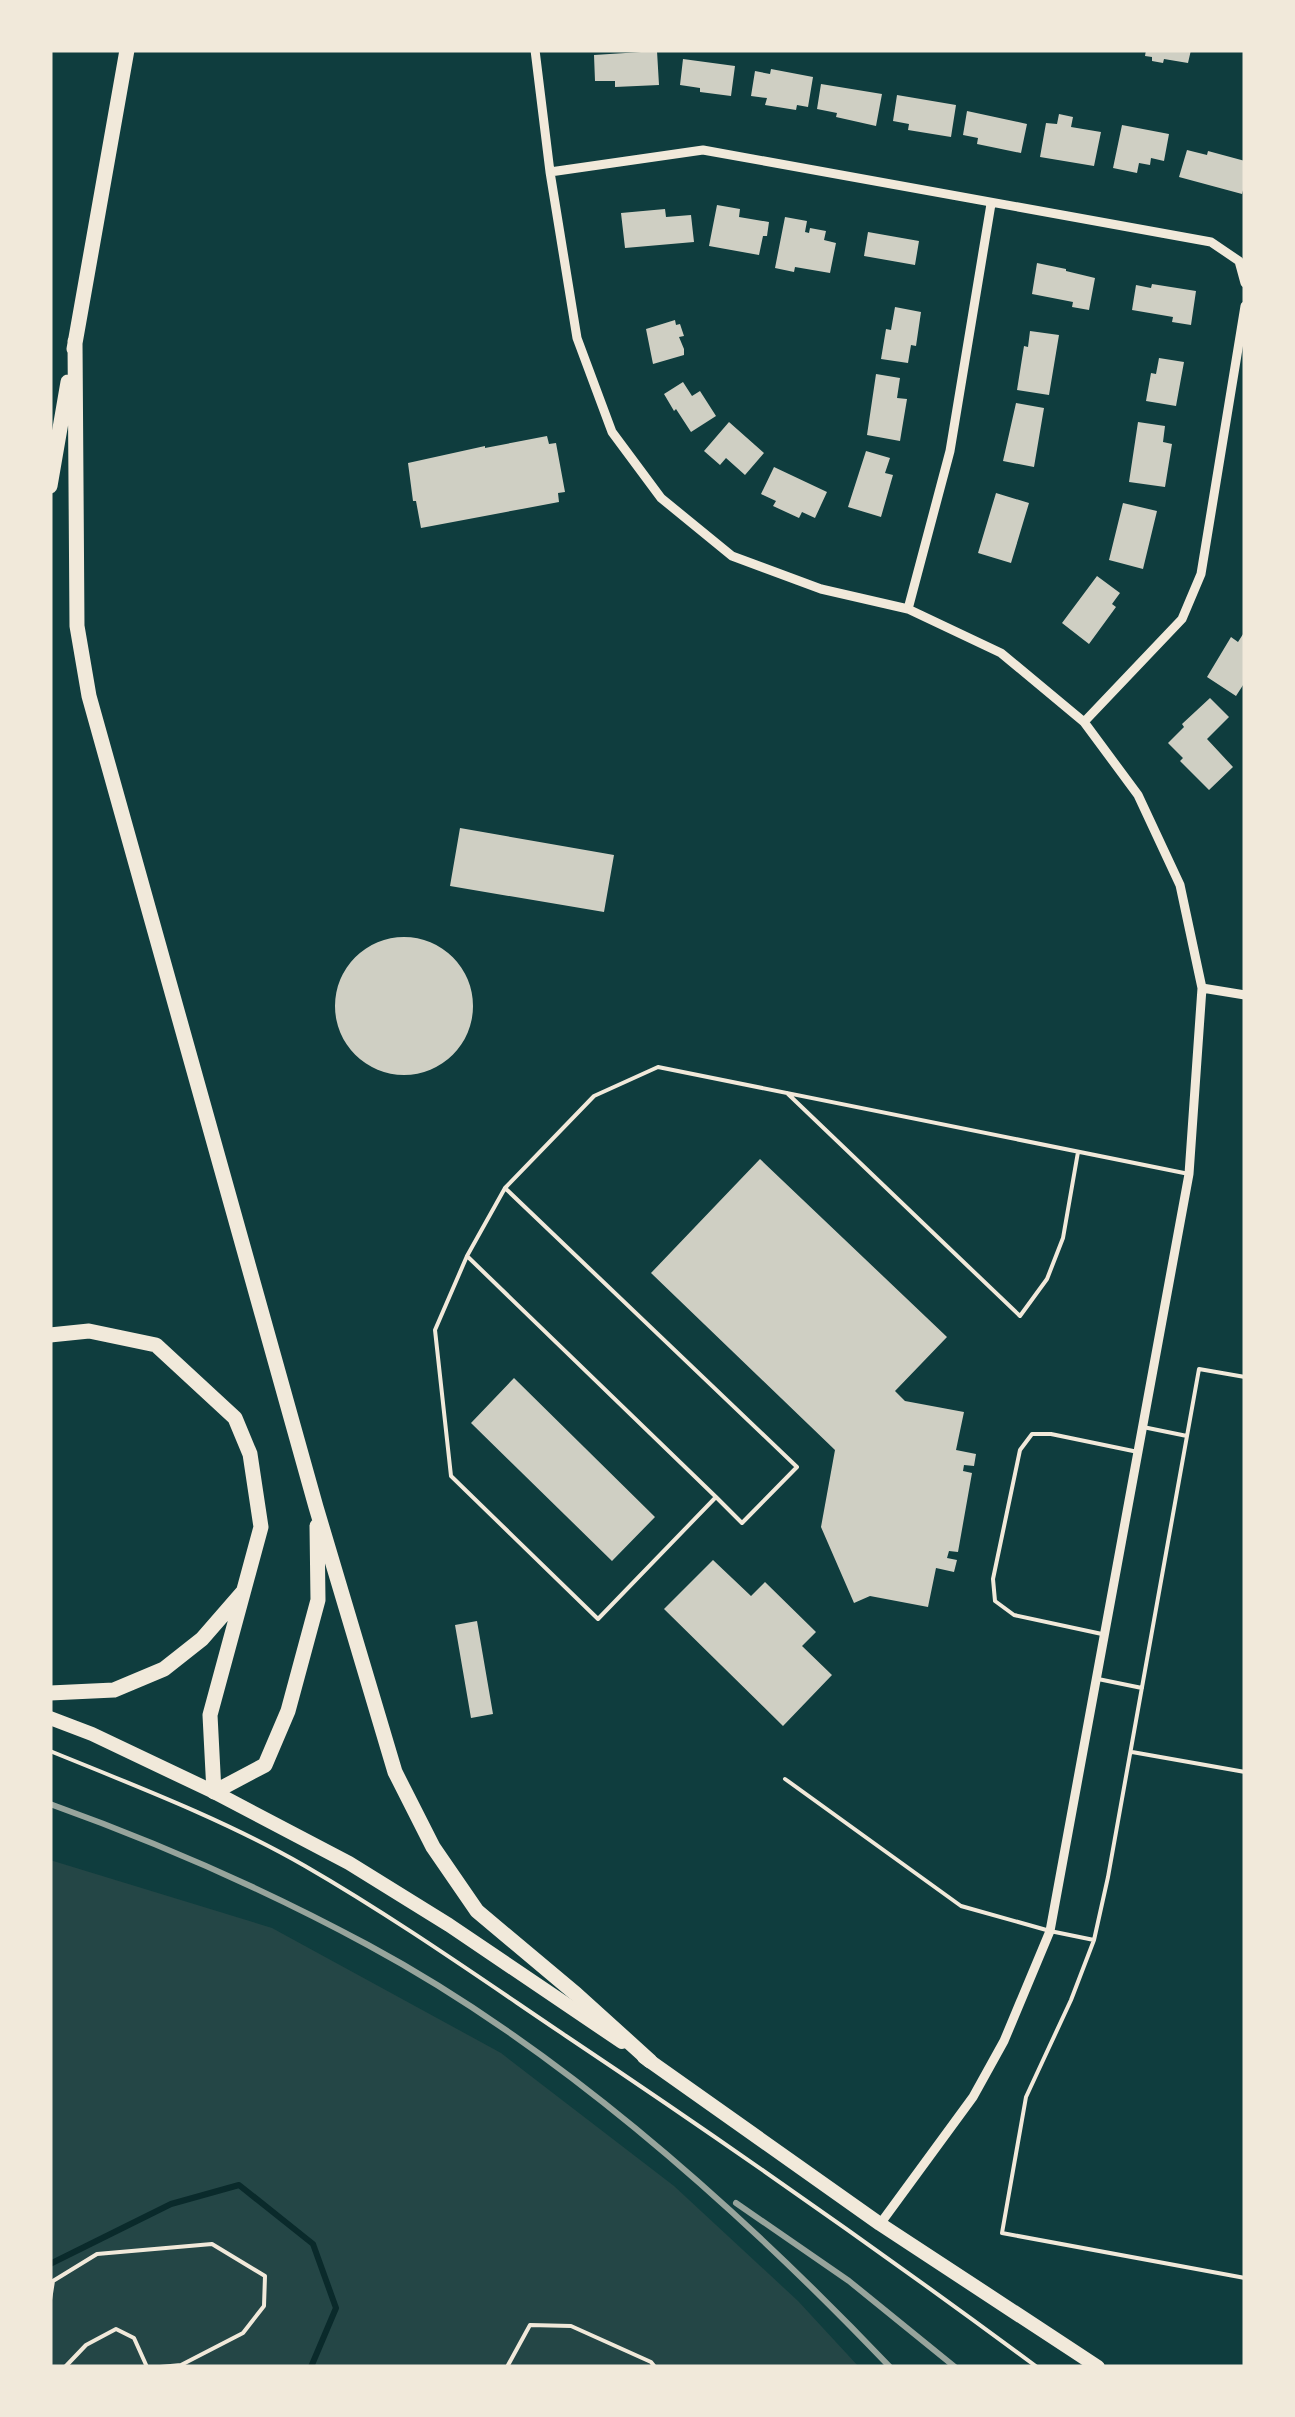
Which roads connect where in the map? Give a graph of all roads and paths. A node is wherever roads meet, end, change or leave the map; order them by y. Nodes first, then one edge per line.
1 (127, 50) edge
2 (535, 50) edge
3 (550, 172) junction
4 (991, 204) junction
5 (1245, 282) edge
6 (1245, 306) edge
7 (75, 341) junction
8 (50, 486) edge
9 (908, 609) junction
10 (1084, 722) junction
11 (1202, 988) junction
12 (1245, 995) edge
13 (786, 1092) junction
14 (1078, 1152) junction
15 (1188, 1174) junction
16 (505, 1188) junction
17 (467, 1256) junction
18 (50, 1335) edge
19 (1245, 1378) edge
20 (1142, 1427) junction
21 (1187, 1436) junction
22 (1138, 1452) junction
23 (716, 1497) junction
24 (316, 1508) junction
25 (244, 1590) junction
26 (1104, 1634) junction
27 (1096, 1679) junction
28 (1142, 1688) junction
29 (50, 1693) edge
30 (50, 1718) edge
31 (50, 1751) edge
32 (1131, 1752) junction
33 (1245, 1772) edge
34 (785, 1780) dead end
35 (214, 1792) junction
36 (1050, 1931) junction
37 (1094, 1940) junction
38 (650, 2062) junction
39 (880, 2224) junction
40 (1245, 2278) edge
41 (50, 2300) edge
42 (65, 2367) edge
43 (147, 2367) edge
44 (160, 2367) edge
45 (507, 2367) edge
46 (654, 2367) edge
47 (1037, 2367) edge
48 (1098, 2367) edge

1 - 7 highway
2 - 3 street
3 - 4 street
3 - 9 street
4 - 5 street
4 - 9 street
6 - 10 street
7 - 8 highway
7 - 24 highway
9 - 10 street
10 - 11 street
11 - 12 street
11 - 15 street
13 - 14 lane
13 - 14 lane
13 - 16 lane
14 - 15 lane
15 - 20 street
16 - 17 lane
16 - 23 lane
17 - 23 lane
17 - 23 lane
18 - 25 highway
19 - 21 lane
20 - 21 lane
20 - 22 street
21 - 28 lane
22 - 26 street
22 - 26 lane
24 - 35 highway
24 - 38 highway
25 - 29 highway
25 - 35 highway
26 - 27 street
27 - 28 lane
27 - 36 street
28 - 32 lane
30 - 35 main road
31 - 47 path
32 - 33 lane
32 - 37 lane
34 - 36 lane
35 - 38 main road
36 - 37 lane
36 - 39 street
37 - 40 lane
38 - 39 main road
39 - 48 main road
41 - 44 path
42 - 43 path
45 - 46 path

